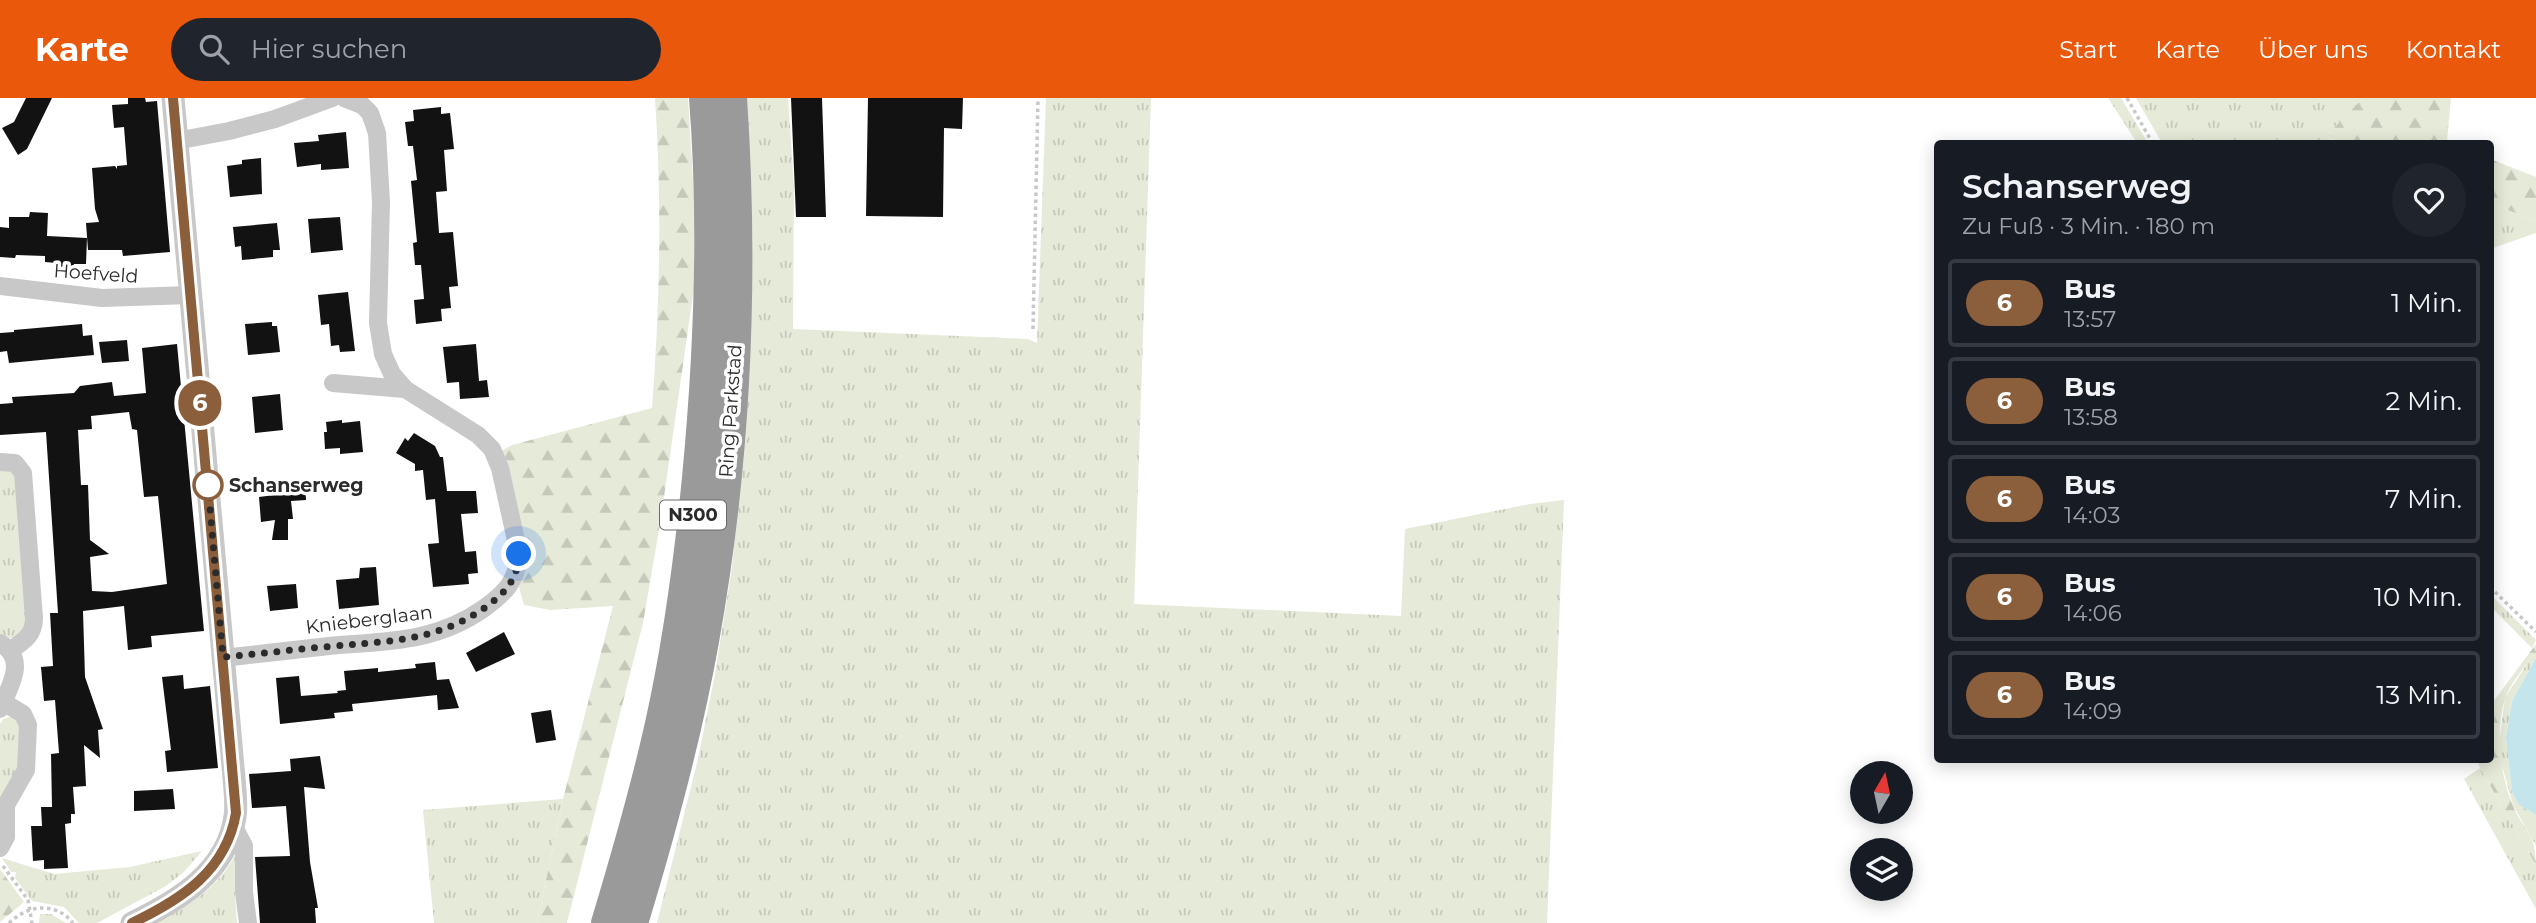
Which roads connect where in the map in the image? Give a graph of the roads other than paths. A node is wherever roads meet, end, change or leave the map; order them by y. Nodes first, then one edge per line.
1 (173, 98) edge
2 (332, 98) edge
3 (344, 98) edge
4 (704, 98) edge
5 (732, 98) edge
6 (176, 141) junction
7 (0, 286) edge
8 (190, 295) junction
9 (333, 383) dead end
10 (405, 389) junction
11 (0, 462) edge
12 (6, 646) edge
13 (223, 657) junction
14 (1, 706) edge
15 (233, 825) junction
16 (0, 848) edge
17 (132, 923) edge
18 (248, 923) edge
19 (606, 923) edge
20 (633, 923) edge

1 - 6 street
2 - 6 street
3 - 10 street, Knieberglaan
4 - 19 highway, Ring Parkstad / N300
5 - 20 highway, Ring Parkstad / N300
6 - 8 street
7 - 8 street, Hoefveld
8 - 13 street
9 - 10 street, Knieberglaan
10 - 13 street, Knieberglaan
11 - 12 street
12 - 14 street
13 - 15 street
14 - 16 street
15 - 17 street
15 - 18 street

